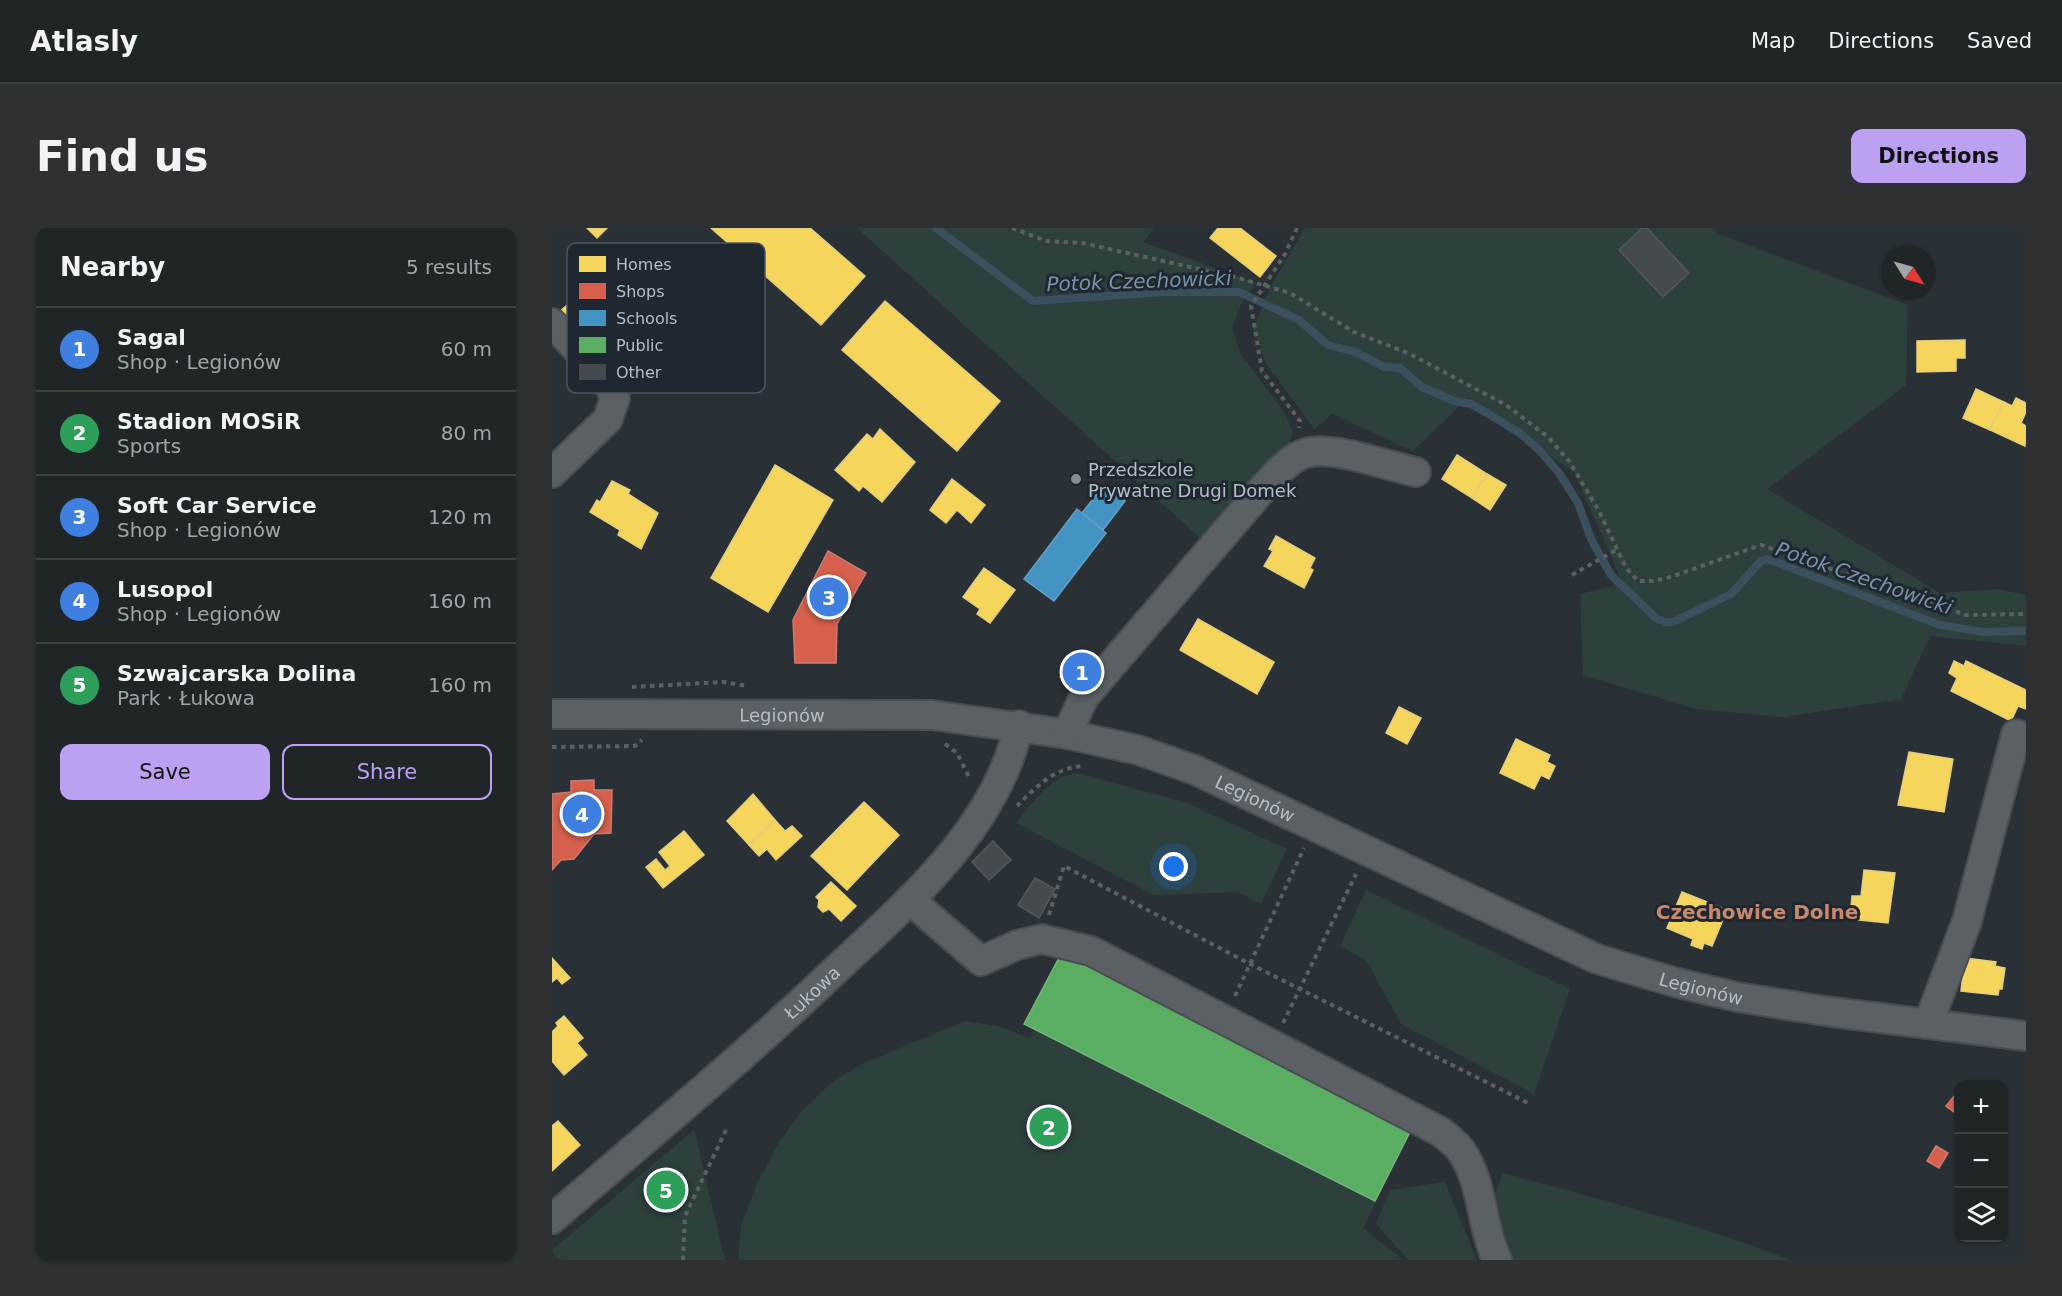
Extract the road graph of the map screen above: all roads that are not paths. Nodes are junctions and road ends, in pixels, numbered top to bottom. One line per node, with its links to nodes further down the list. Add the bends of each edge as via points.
1 (552, 323): 2 (street)
2 (567, 339)
3 (613, 393): 5 (street, via 615,398 608,419)
4 (1416, 472): 8 (street, via 1327,451 1304,453 1295,459 1266,485 1083,697)
5 (552, 473)
6 (552, 714): 7 (street, Legionów, via 881,713)
7 (1019, 725): 8 (street, Legionów); 10 (street, Łukowa, via 1012,758 992,797 969,833)
8 (1067, 734): 11 (street, Legionów, via 1138,750 1195,770 1597,959 1737,997)
9 (2016, 734): 11 (street, via 1967,921)
10 (910, 900): 13 (street, Łukowa, via 768,1034); 14 (street, via 981,961 1042,939 1092,951 1441,1132 1461,1150 1472,1174 1488,1240)
11 (1928, 1024): 12 (street, Legionów)
12 (2026, 1036)
13 (552, 1219)
14 (1497, 1260)

